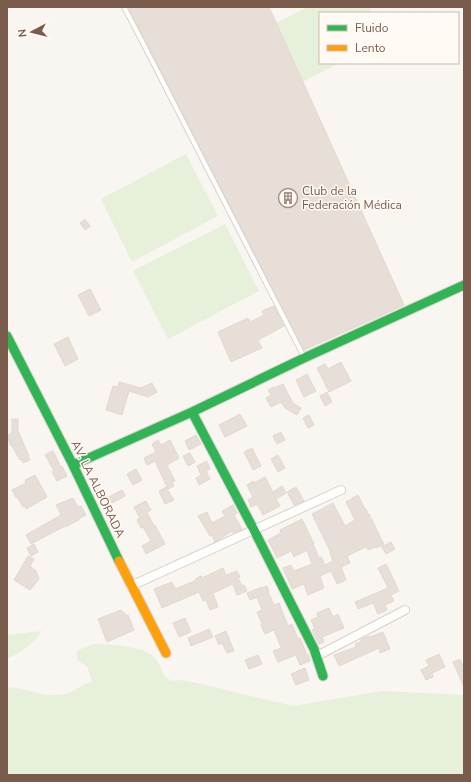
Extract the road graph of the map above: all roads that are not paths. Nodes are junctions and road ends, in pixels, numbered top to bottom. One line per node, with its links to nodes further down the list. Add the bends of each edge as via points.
1 (124, 7): 4 (lane)
2 (464, 285): 4 (street)
3 (7, 336): 6 (street, AV. LA ALBORADA)
4 (304, 358): 5 (street)
5 (192, 412): 6 (street); 8 (street)
6 (72, 465): 9 (street, AV. LA ALBORADA)
7 (341, 490): 8 (street)
8 (254, 530): 9 (street); 12 (street)
9 (131, 586): 11 (street, AV. LA ALBORADA)
10 (405, 610): 12 (street)
11 (166, 653)
12 (317, 656): 13 (street)
13 (324, 676)

